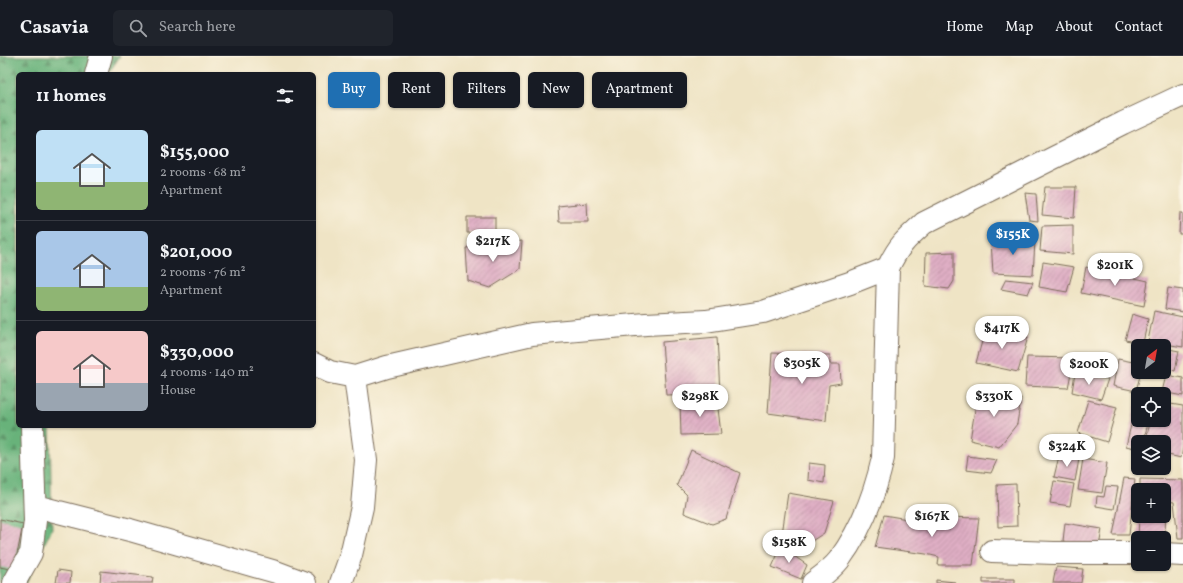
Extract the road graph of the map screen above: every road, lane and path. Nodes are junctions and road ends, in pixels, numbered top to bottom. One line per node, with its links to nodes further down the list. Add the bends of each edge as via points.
1 (101, 56): 2 (street)
2 (97, 72)
3 (1183, 96): 4 (street, via 1123,123 924,223 903,242)
4 (888, 268): 6 (street, via 763,312 706,321 532,334 387,367); 16 (street, via 883,458 878,482 854,536 838,561)
5 (316, 365): 6 (street, via 330,372)
6 (355, 377): 15 (street, via 366,460 362,507 351,555)
7 (32, 428): 8 (street)
8 (35, 506): 13 (street, via 31,553); 14 (street, via 130,530 276,572)
9 (992, 551): 10 (street)
10 (1131, 553)
11 (1171, 554): 12 (street)
12 (1183, 554)
13 (14, 583)
14 (305, 583)
15 (341, 583)
16 (814, 583)

